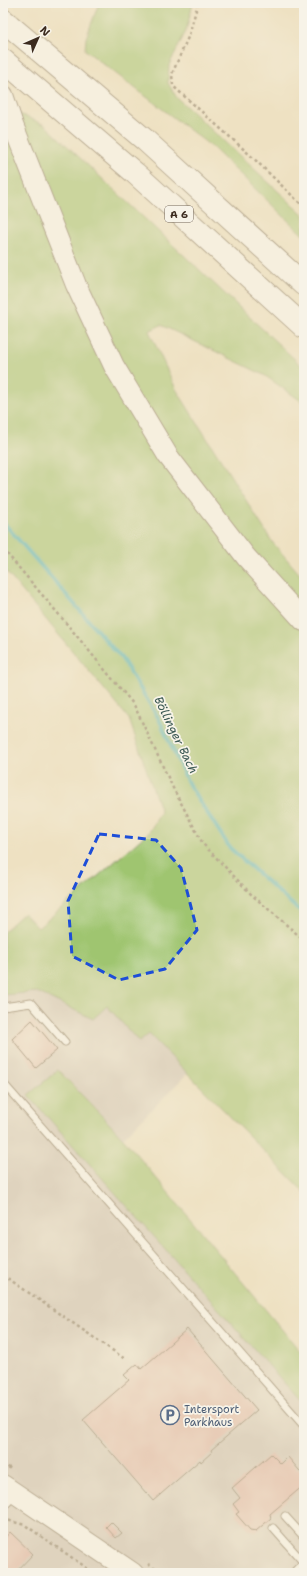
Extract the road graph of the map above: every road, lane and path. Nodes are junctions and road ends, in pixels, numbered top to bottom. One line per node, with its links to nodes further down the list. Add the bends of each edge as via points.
1 (198, 3): 5 (path, via 172,74 173,86)
2 (3, 20): 6 (highway, via 173,165)
3 (3, 60): 7 (highway, A 6, via 146,184)
4 (3, 94): 9 (street, via 76,285 114,366 168,456 246,557)
5 (304, 207)
6 (304, 285)
7 (304, 327)
8 (3, 549): 10 (path, via 134,705 203,844 252,895)
9 (304, 621)
10 (304, 940)
11 (3, 1007): 12 (lane, via 31,1002)
12 (65, 1042)
13 (3, 1083): 16 (lane)
14 (3, 1276): 15 (path)
15 (125, 1359)
16 (304, 1426)
17 (6, 1493): 25 (street)
18 (285, 1516): 21 (lane)
19 (3, 1518): 24 (path, via 25,1525)
20 (273, 1528): 22 (lane)
21 (304, 1537)
22 (304, 1563)
23 (304, 1568): 26 (street)
24 (94, 1573)
25 (133, 1573)
26 (298, 1573)

